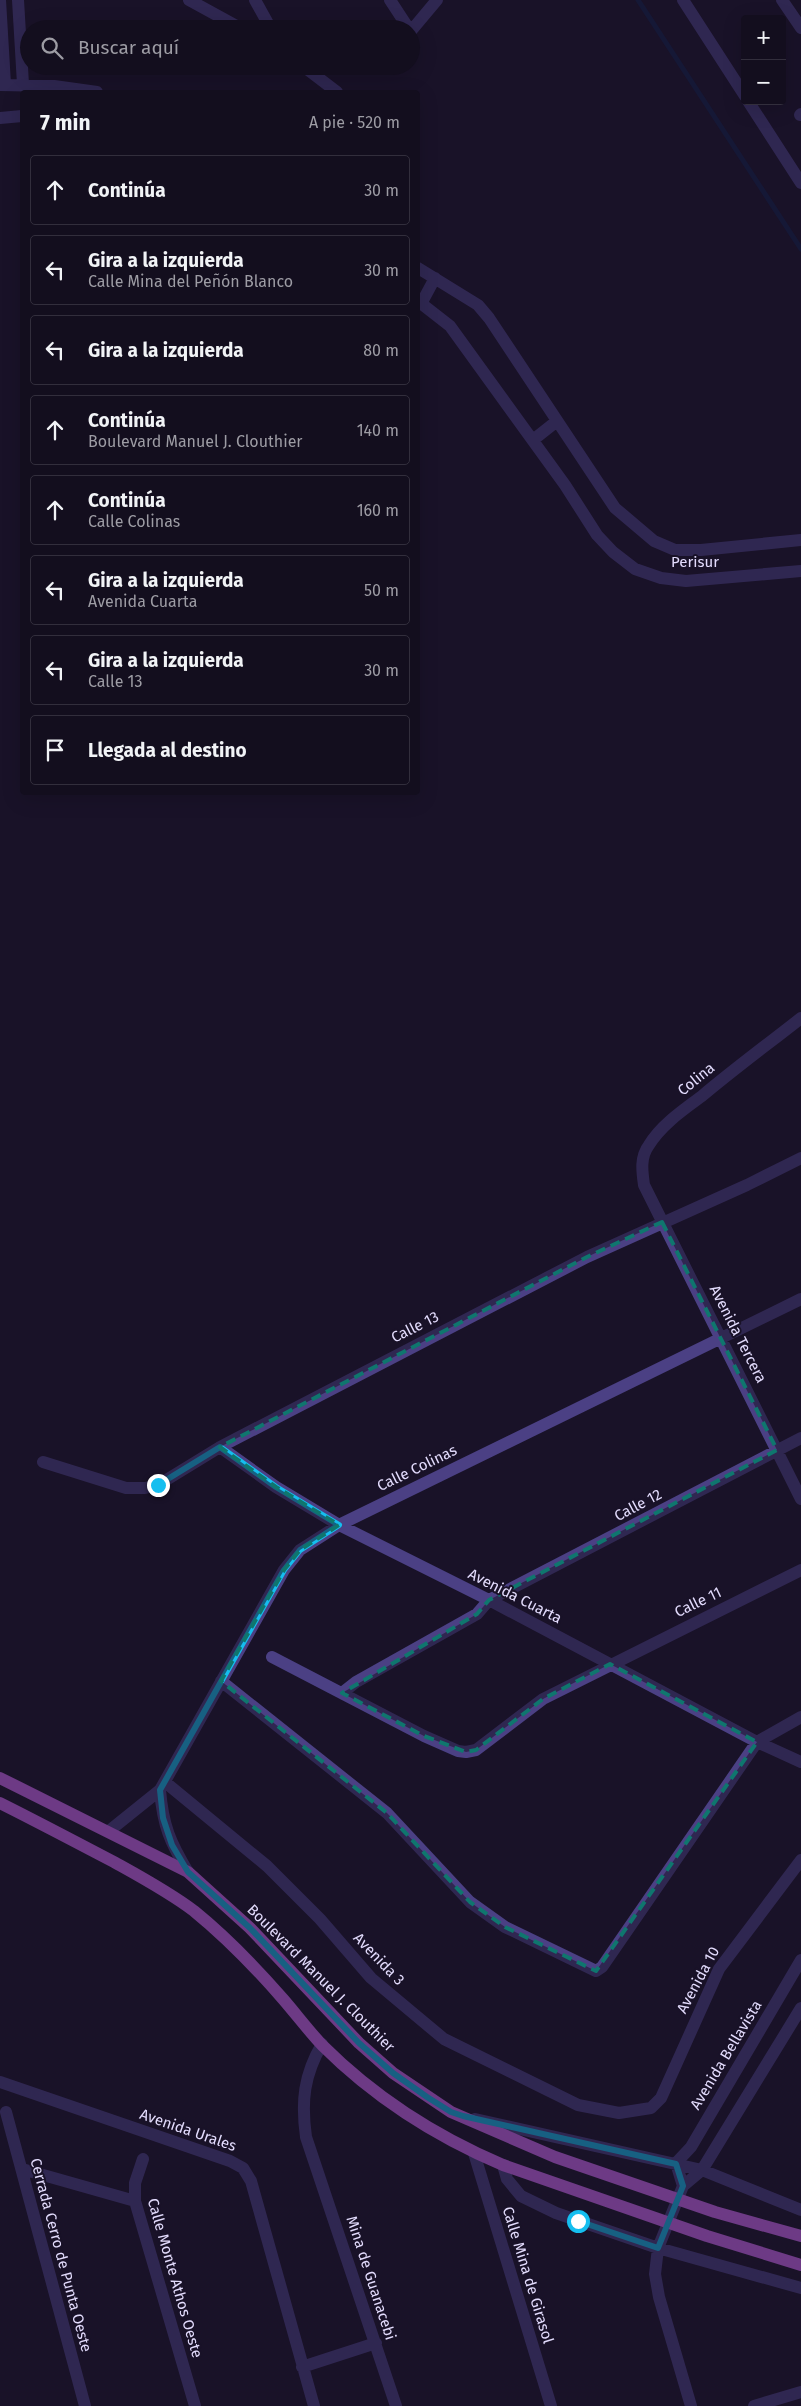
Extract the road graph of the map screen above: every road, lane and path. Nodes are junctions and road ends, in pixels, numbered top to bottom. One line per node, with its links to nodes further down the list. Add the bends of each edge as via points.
1 (0, 0): 17 (street)
2 (18, 0): 14 (street)
3 (189, 0): 9 (street)
4 (255, 0): 10 (street)
5 (390, 0): 11 (street)
6 (436, 0): 12 (street)
7 (683, 0): 21 (street)
8 (782, 0): 13 (street)
9 (226, 20)
10 (266, 20)
11 (403, 20)
12 (419, 20)
13 (801, 28)
14 (20, 34)
15 (22, 75): 18 (street)
16 (315, 75): 20 (street)
17 (2, 84): 18 (street)
18 (23, 84): 19 (street)
19 (88, 90)
20 (334, 90)
21 (741, 90)
22 (751, 105): 25 (street)
23 (20, 116): 24 (street)
24 (0, 118)
25 (801, 183)
26 (420, 269): 27 (street, Perisur)
27 (435, 278): 28 (street, Perisur); 30 (street, Perisur, via 478,305)
28 (420, 301)
29 (420, 304): 31 (street, Perisur, via 450,326)
30 (557, 421): 31 (street); 32 (street, Perisur, via 615,508 654,541 675,550 701,550)
31 (533, 440): 33 (street, Perisur, via 597,535 635,569 661,578 686,581)
32 (801, 540)
33 (801, 571)
34 (801, 1018): 36 (street, Colina, via 655,1136 644,1154)
35 (801, 1158): 37 (street, Calle 13)
36 (644, 1185): 37 (street, Avenida Tercera)
37 (662, 1222): 39 (street, Avenida Tercera); 41 (street, Calle 13, via 586,1257)
38 (801, 1299): 39 (street, Calle Colinas)
39 (721, 1336): 42 (street, Avenida Tercera); 45 (street, Calle Colinas)
40 (801, 1438): 42 (street, Calle 12)
41 (220, 1447): 43 (street, Calle 13, via 158,1485 145,1488 126,1488); 45 (street, Avenida Cuarta, via 276,1487)
42 (777, 1450): 44 (street, Avenida Tercera); 47 (street, Calle 12)
43 (43, 1462)
44 (801, 1498)
45 (339, 1525): 47 (street, Avenida Cuarta); 50 (street, Calle Colinas, via 300,1550 284,1570)
46 (801, 1570): 49 (street, Calle 11)
47 (489, 1600): 49 (street, Avenida Cuarta); 51 (street, Calle 12, via 477,1614)
48 (272, 1657): 51 (street, Calle 11)
49 (610, 1664): 51 (street, Calle 11, via 543,1698 476,1750 466,1752 424,1736); 53 (street, Avenida Cuarta)
50 (221, 1681): 53 (street, via 387,1813 470,1902 505,1927 596,1971 602,1967); 56 (street, Calle Colinas)
51 (342, 1693)
52 (801, 1717): 53 (street)
53 (757, 1742): 54 (street, Avenida Cuarta)
54 (801, 1762)
55 (0, 1778): 58 (main road, Boulevard Manuel J. Clouthier)
56 (163, 1786): 58 (street, Calle Colinas); 60 (street, via 163,1818 172,1845); 66 (street, Avenida 3, via 267,1866 372,1978 444,2039 578,2105 619,2113)
57 (0, 1803): 63 (main road, via 150,1882 194,1911 281,1997)
58 (109, 1831): 60 (main road, Boulevard Manuel J. Clouthier)
59 (801, 1860): 66 (street, Avenida 10, via 719,1969 660,2098 651,2108)
60 (188, 1872): 67 (main road, Boulevard Manuel J. Clouthier, via 244,1922 323,2008 373,2055 427,2097)
61 (801, 1960): 70 (street, Avenida Bellavista, via 691,2147)
62 (801, 2008): 73 (street)
63 (322, 2044): 68 (main road, via 381,2096); 81 (street, Mina de Guanacebi, via 310,2065 303,2108 306,2137)
64 (0, 2082): 82 (street, Avenida Urales, via 243,2168 252,2181)
65 (6, 2112): 72 (street, Cerrada Cerro de Punta Oeste)
66 (632, 2112)
67 (463, 2116): 70 (street); 77 (main road, Boulevard Manuel J. Clouthier, via 555,2157 715,2212)
68 (474, 2153): 71 (main road); 88 (street, Calle Mina de Girasol)
69 (143, 2159): 75 (street, Calle Monte Athos Oeste, via 135,2183)
70 (676, 2164): 73 (street); 74 (street)
71 (504, 2165): 78 (street, via 507,2180 528,2200); 79 (main road, via 707,2236)
72 (22, 2169): 75 (street); 84 (street, Cerrada Cerro de Punta Oeste)
73 (702, 2170): 74 (street); 76 (street)
74 (683, 2186): 78 (street)
75 (135, 2201): 85 (street, Calle Monte Athos Oeste)
76 (801, 2210)
77 (801, 2236)
78 (658, 2248): 80 (street); 89 (street, via 655,2283)
79 (801, 2265)
80 (801, 2288)
81 (376, 2343): 82 (street); 87 (street, Mina de Guanacebi)
82 (302, 2367): 86 (street, Avenida Urales)
83 (801, 2392): 90 (street)
84 (85, 2406)
85 (195, 2406)
86 (314, 2406)
87 (396, 2406)
88 (551, 2406)
89 (691, 2406)
90 (754, 2406)

